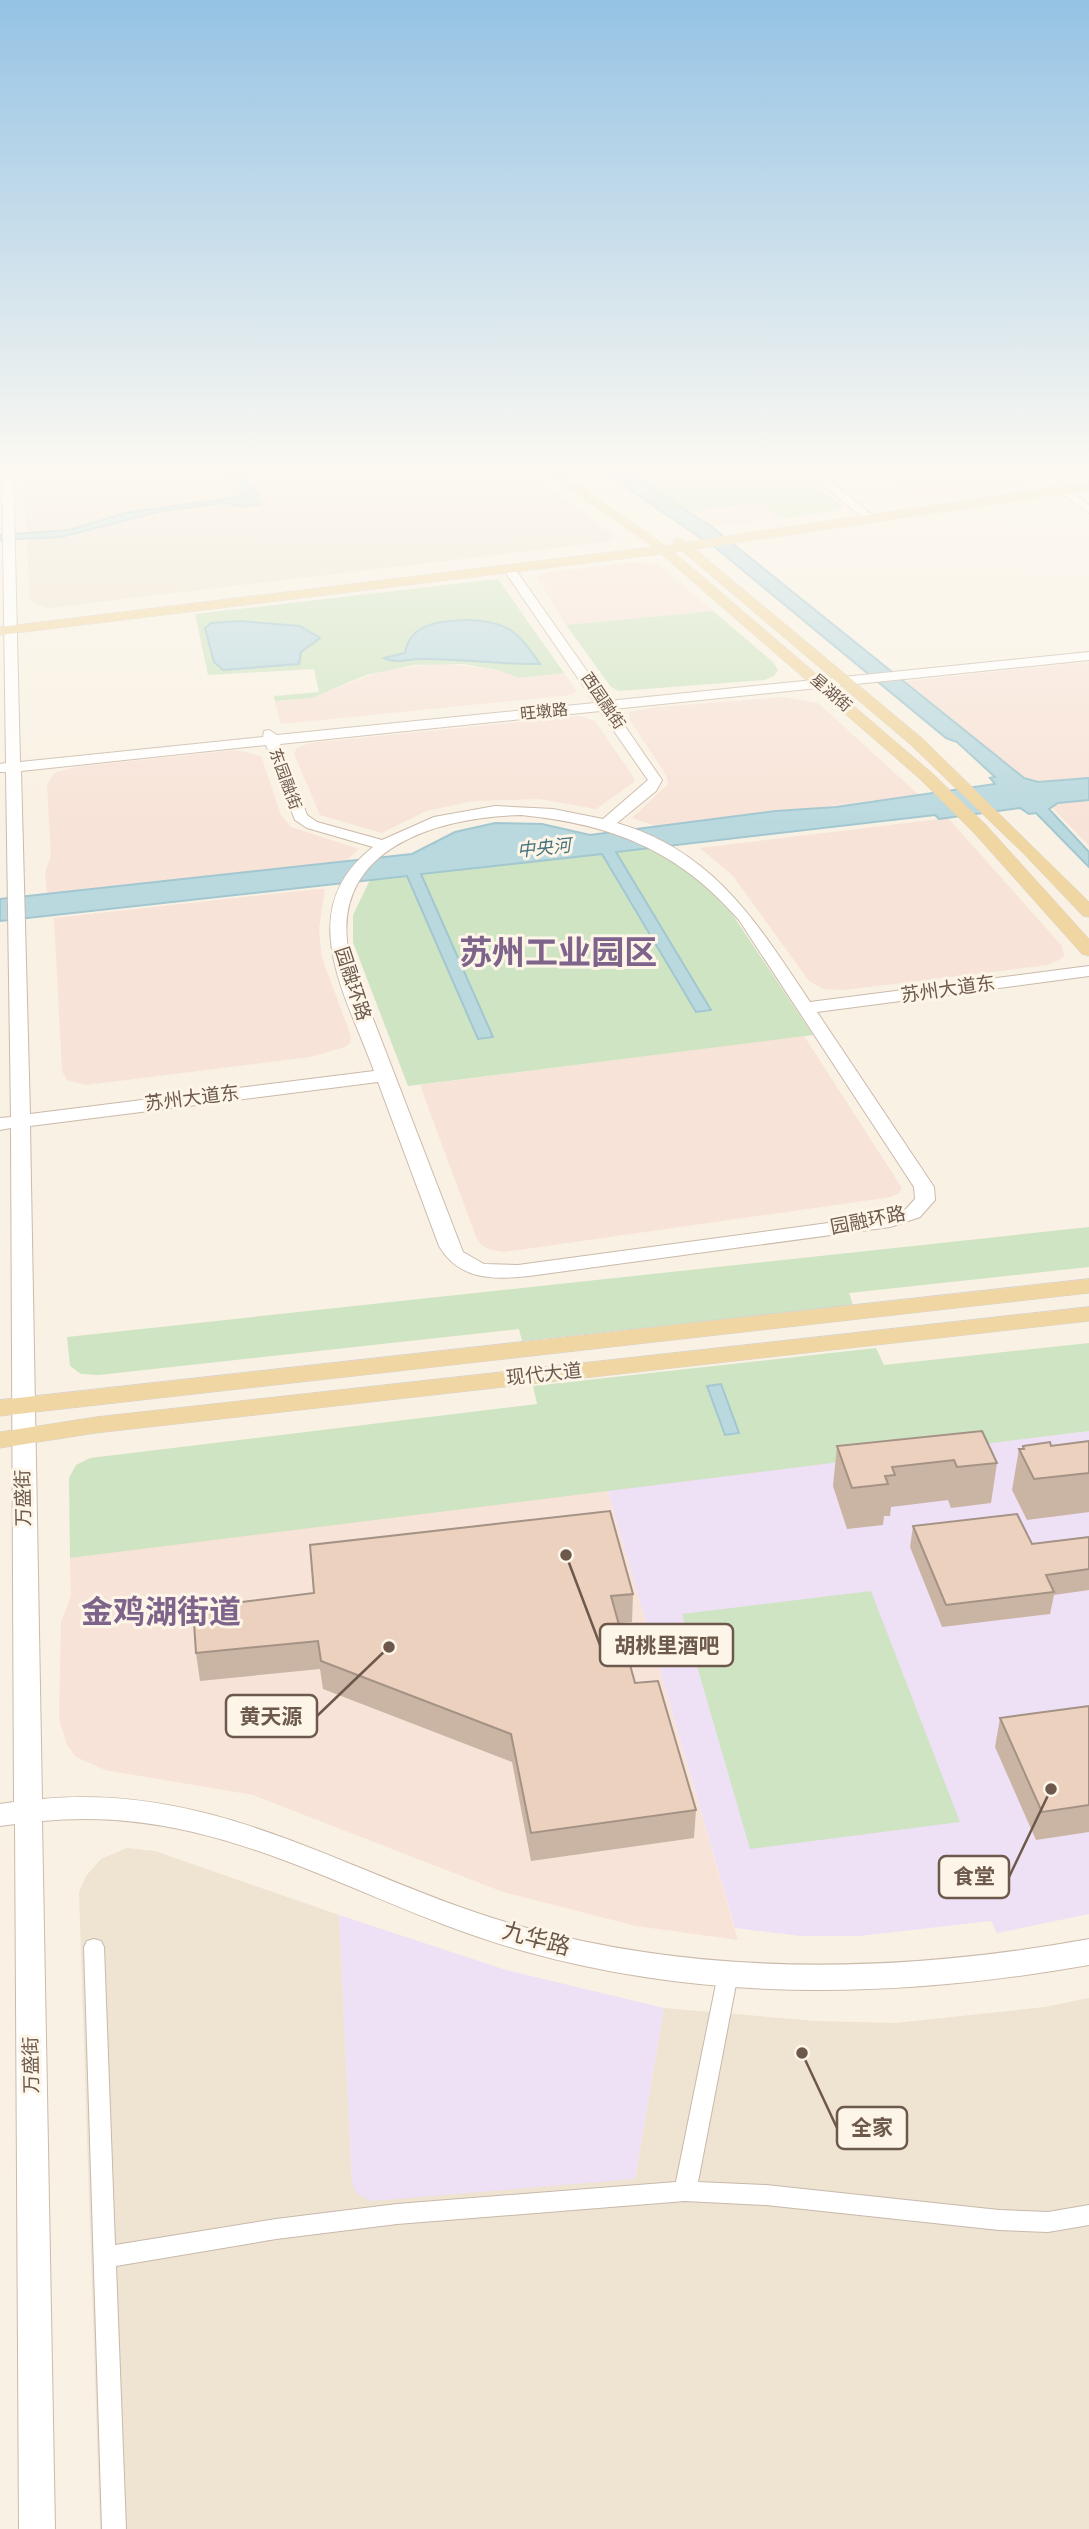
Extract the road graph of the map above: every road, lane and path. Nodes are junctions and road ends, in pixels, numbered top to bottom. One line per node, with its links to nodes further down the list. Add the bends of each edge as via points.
1 (9, 586): 7 (main road, 万盛街)
2 (345, 586): 7 (main road)
3 (364, 586): 7 (main road)
4 (521, 586): 13 (main road, 西园融街)
5 (706, 586): 12 (main road, 星湖街)
6 (740, 586): 11 (main road, 星湖街)
7 (6, 628): 15 (main road, 万盛街)
8 (1089, 650): 10 (main road, 旺墩路)
9 (1089, 656): 10 (main road, 旺墩路)
10 (902, 672): 11 (main road, 旺墩路)
11 (843, 678): 12 (main road, 旺墩路); 19 (main road, 星湖街, via 959,783)
12 (817, 680): 13 (main road, 旺墩路); 16 (main road, 星湖街)
13 (604, 702): 14 (main road, 旺墩路); 17 (main road, 西园融街, via 655,780)
14 (270, 737): 15 (main road, 旺墩路); 18 (main road, 东园融街, via 300,817)
15 (7, 764): 25 (main road, 万盛街, via 16,897)
16 (971, 819): 20 (main road, 星湖街)
17 (613, 827): 18 (main road, 园融环路, via 554,813 494,810 434,822); 23 (main road, 园融环路, via 670,849 710,878 736,905)
18 (383, 848): 24 (main road, 园融环路, via 347,887 338,908 337,942)
19 (1089, 912)
20 (1089, 950)
21 (1089, 971): 23 (main road, 苏州大道东)
22 (1089, 984): 23 (main road, 苏州大道东)
23 (812, 1014): 24 (main road, 园融环路, via 924,1187 925,1200 910,1215 529,1270 480,1270 457,1260 450,1251)
24 (382, 1069): 25 (main road, 苏州大道东)
25 (10, 1117): 28 (main road, 万盛街)
26 (1089, 1286): 28 (main road, 现代大道)
27 (1089, 1314): 29 (main road, 现代大道)
28 (12, 1406): 29 (main road, 万盛街)
29 (12, 1438): 30 (main road, 万盛街)
30 (14, 1813): 33 (main road, 九华路, via 110,1808 184,1817 276,1843 452,1915 527,1940); 37 (main road, 万盛街)
31 (94, 1947): 36 (street)
32 (1089, 1951): 33 (main road, 九华路, via 1017,1966 934,1975 824,1979)
33 (728, 1974): 34 (street)
34 (685, 2191): 35 (street, via 999,2220 1048,2222); 36 (street, via 397,2214)
35 (1089, 2215)
36 (103, 2258): 38 (street)
37 (37, 2529)
38 (114, 2529)

